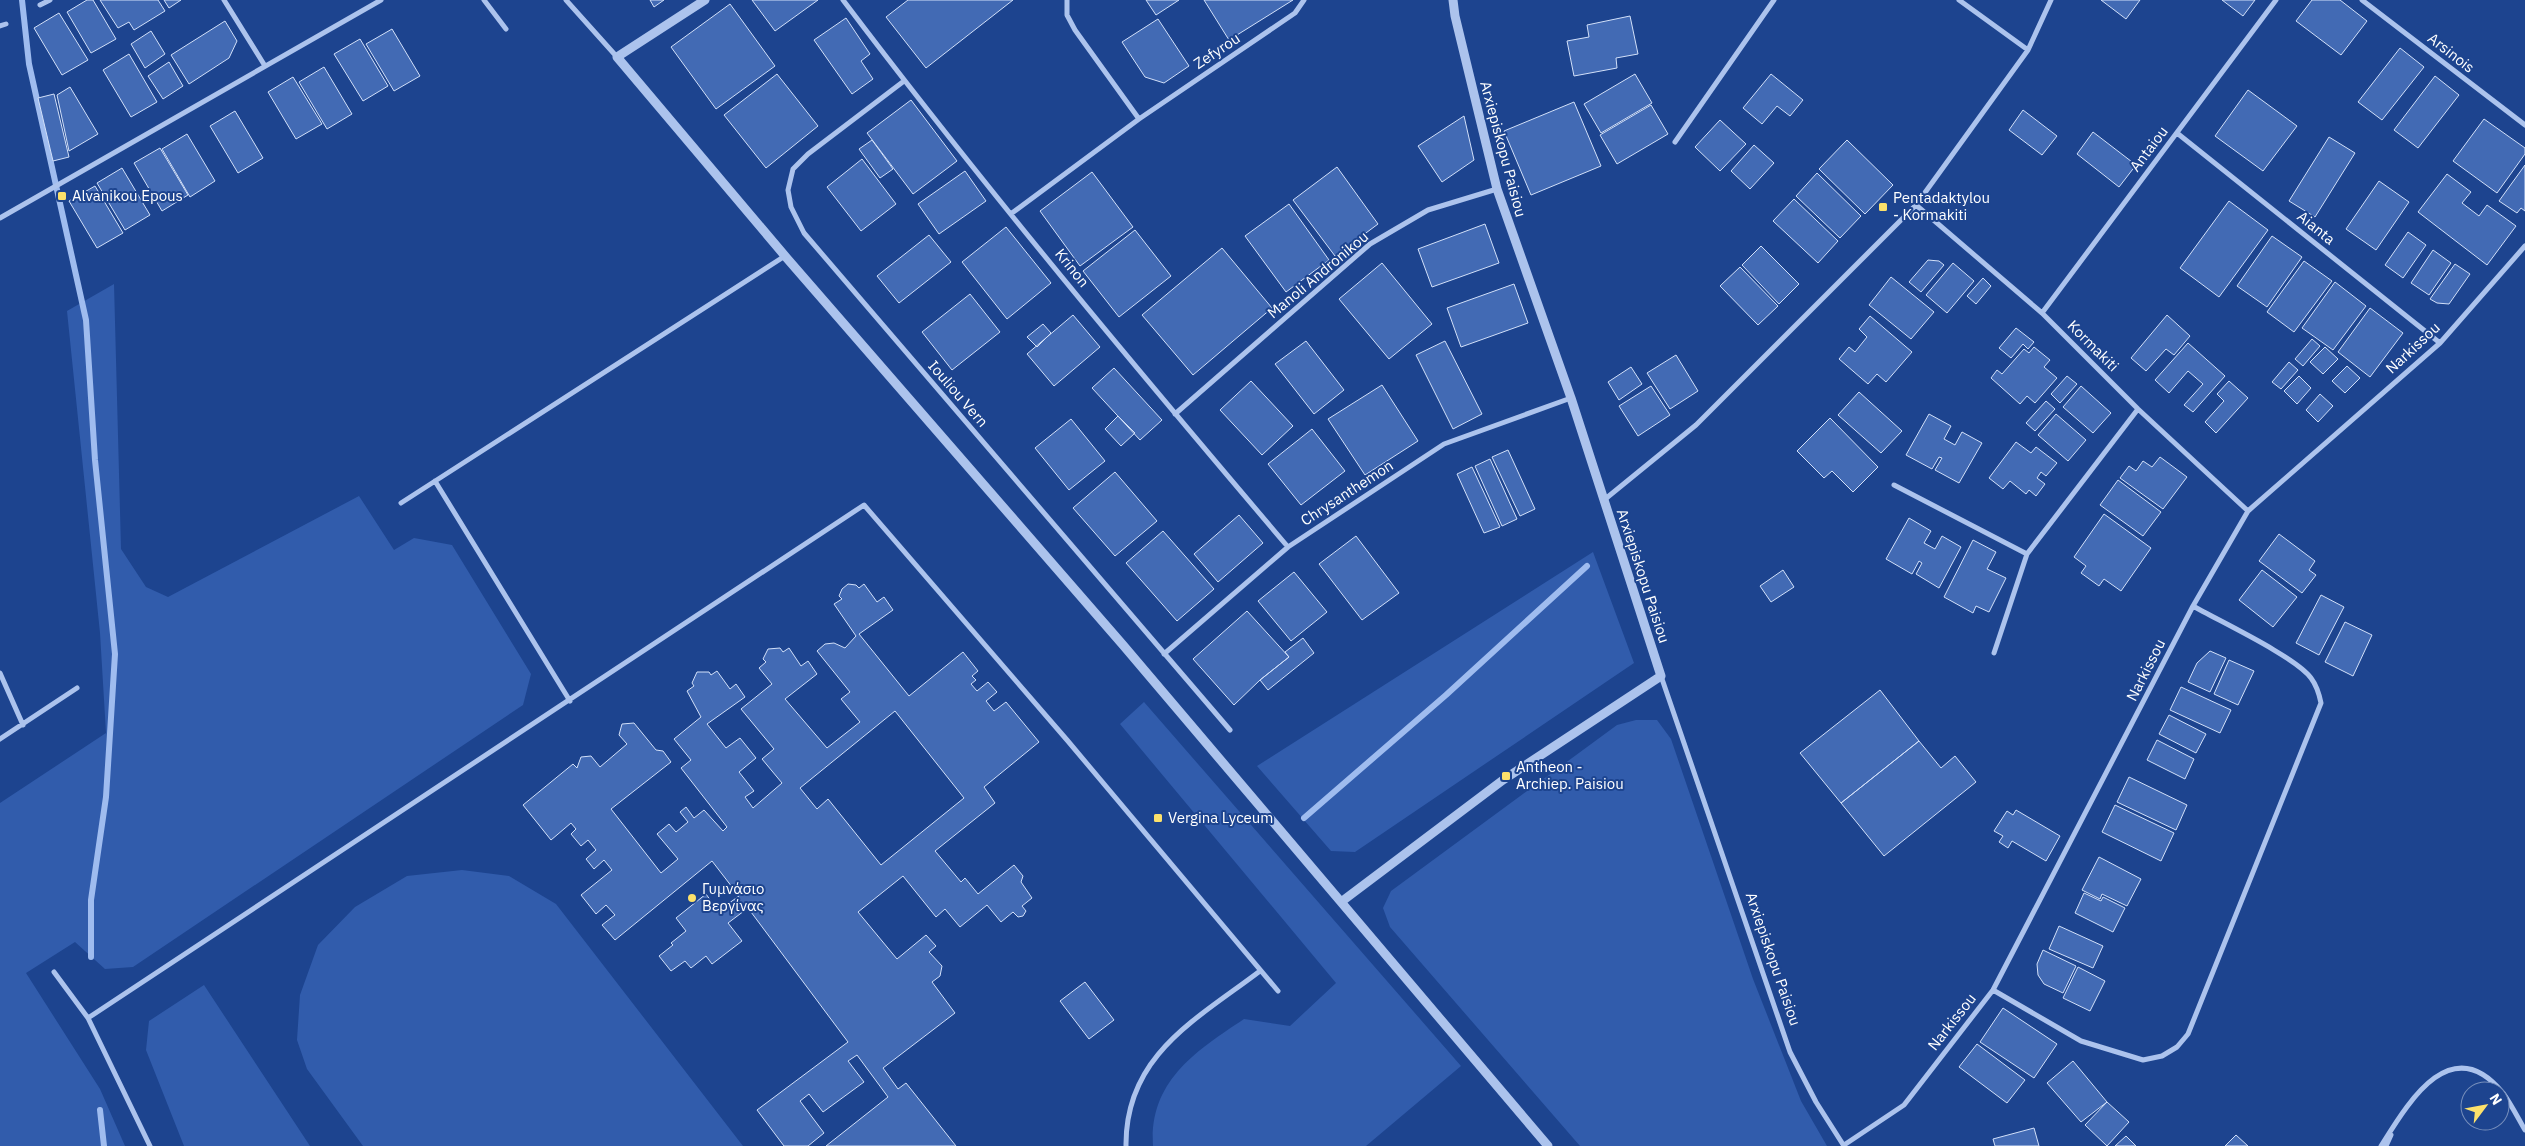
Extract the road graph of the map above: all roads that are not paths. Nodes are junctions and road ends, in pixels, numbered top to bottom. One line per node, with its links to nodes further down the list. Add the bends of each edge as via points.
1 (50, 0): 16 (street)
2 (224, 0): 22 (street)
3 (381, 0): 22 (street)
4 (484, 0): 19 (street)
5 (566, 0): 21 (street)
6 (705, 0): 21 (street)
7 (843, 0): 23 (street, Krinon)
8 (1068, 0): 24 (street, via 1067,15 1075,30)
9 (1304, 0): 24 (street, Zefyrou, via 1295,13)
10 (1453, 0): 28 (street, Arxiepiskopu Paisiou)
11 (1774, 0): 27 (street)
12 (1959, 0): 20 (street)
13 (2051, 0): 20 (street)
14 (2276, 0): 26 (street, Antaiou)
15 (2362, 0): 25 (street, Arsinois)
16 (40, 6)
17 (6, 24): 18 (street)
18 (0, 26)
19 (506, 29)
20 (2028, 50): 29 (street)
21 (617, 57): 33 (street)
22 (265, 66): 31 (street)
23 (904, 81): 30 (street, Krinon); 47 (street, Iouliou Vern, via 793,169 788,190 790,207 804,233)
24 (1139, 119): 30 (street, Zefyrou)
25 (2525, 125)
26 (2177, 133): 34 (street, Antaiou); 35 (street, Aianta)
27 (1675, 142)
28 (1496, 189): 36 (street, Arxiepiskopu Paisiou); 38 (street, Manoli Andronikou, via 1428,210 1370,244)
29 (1916, 205): 34 (street, Kormakiti); 41 (street, via 1696,425)
30 (1012, 213): 38 (street, Krinon)
31 (0, 218)
32 (2525, 246): 35 (street, Narkissou)
33 (785, 256): 39 (street); 56 (street)
34 (2042, 313): 37 (street, Kormakiti)
35 (2440, 343): 43 (street, Narkissou)
36 (1571, 398): 41 (street, Arxiepiskopu Paisiou); 44 (street, Chrysanthemon, via 1444,444)
37 (2138, 409): 43 (street, Kormakiti); 45 (street)
38 (1176, 414): 44 (street, Krinon)
39 (435, 482): 42 (street); 52 (street)
40 (1894, 485): 45 (street)
41 (1604, 500): 50 (street, Arxiepiskopu Paisiou)
42 (401, 502)
43 (2248, 511): 46 (street, Narkissou)
44 (1288, 547): 47 (street, Chrysanthemon)
45 (2026, 554): 48 (street)
46 (2193, 606): 59 (street, Narkissou); 59 (street, via 2295,663 2310,677 2321,702 2188,1034 2177,1047 2162,1056 2143,1060 2081,1041)
47 (1164, 654): 54 (street, Iouliou Vern)
48 (1994, 654)
49 (0, 673): 53 (street)
50 (1661, 676): 56 (street, via 1503,780); 64 (street, Arxiepiskopu Paisiou, via 1790,1052 1816,1102)
51 (77, 688): 53 (street)
52 (570, 701): 57 (street, via 864,505 1067,740); 61 (street)
53 (23, 726): 55 (street)
54 (1230, 730)
55 (0, 739)
56 (1341, 902): 67 (street)
57 (1260, 971): 60 (street); 66 (street, via 1174,1037 1154,1058 1133,1099)
58 (54, 972): 61 (street)
59 (1993, 990): 64 (street, Narkissou, via 1904,1104)
60 (1278, 991)
61 (88, 1018): 65 (street)
62 (2398, 1118): 63 (street, via 2434,1076 2464,1068 2474,1069 2502,1093); 68 (street); 69 (street)
63 (2525, 1130)
64 (1844, 1145)
65 (150, 1146)
66 (1126, 1146)
67 (1548, 1146)
68 (2381, 1146)
69 (2386, 1146)

